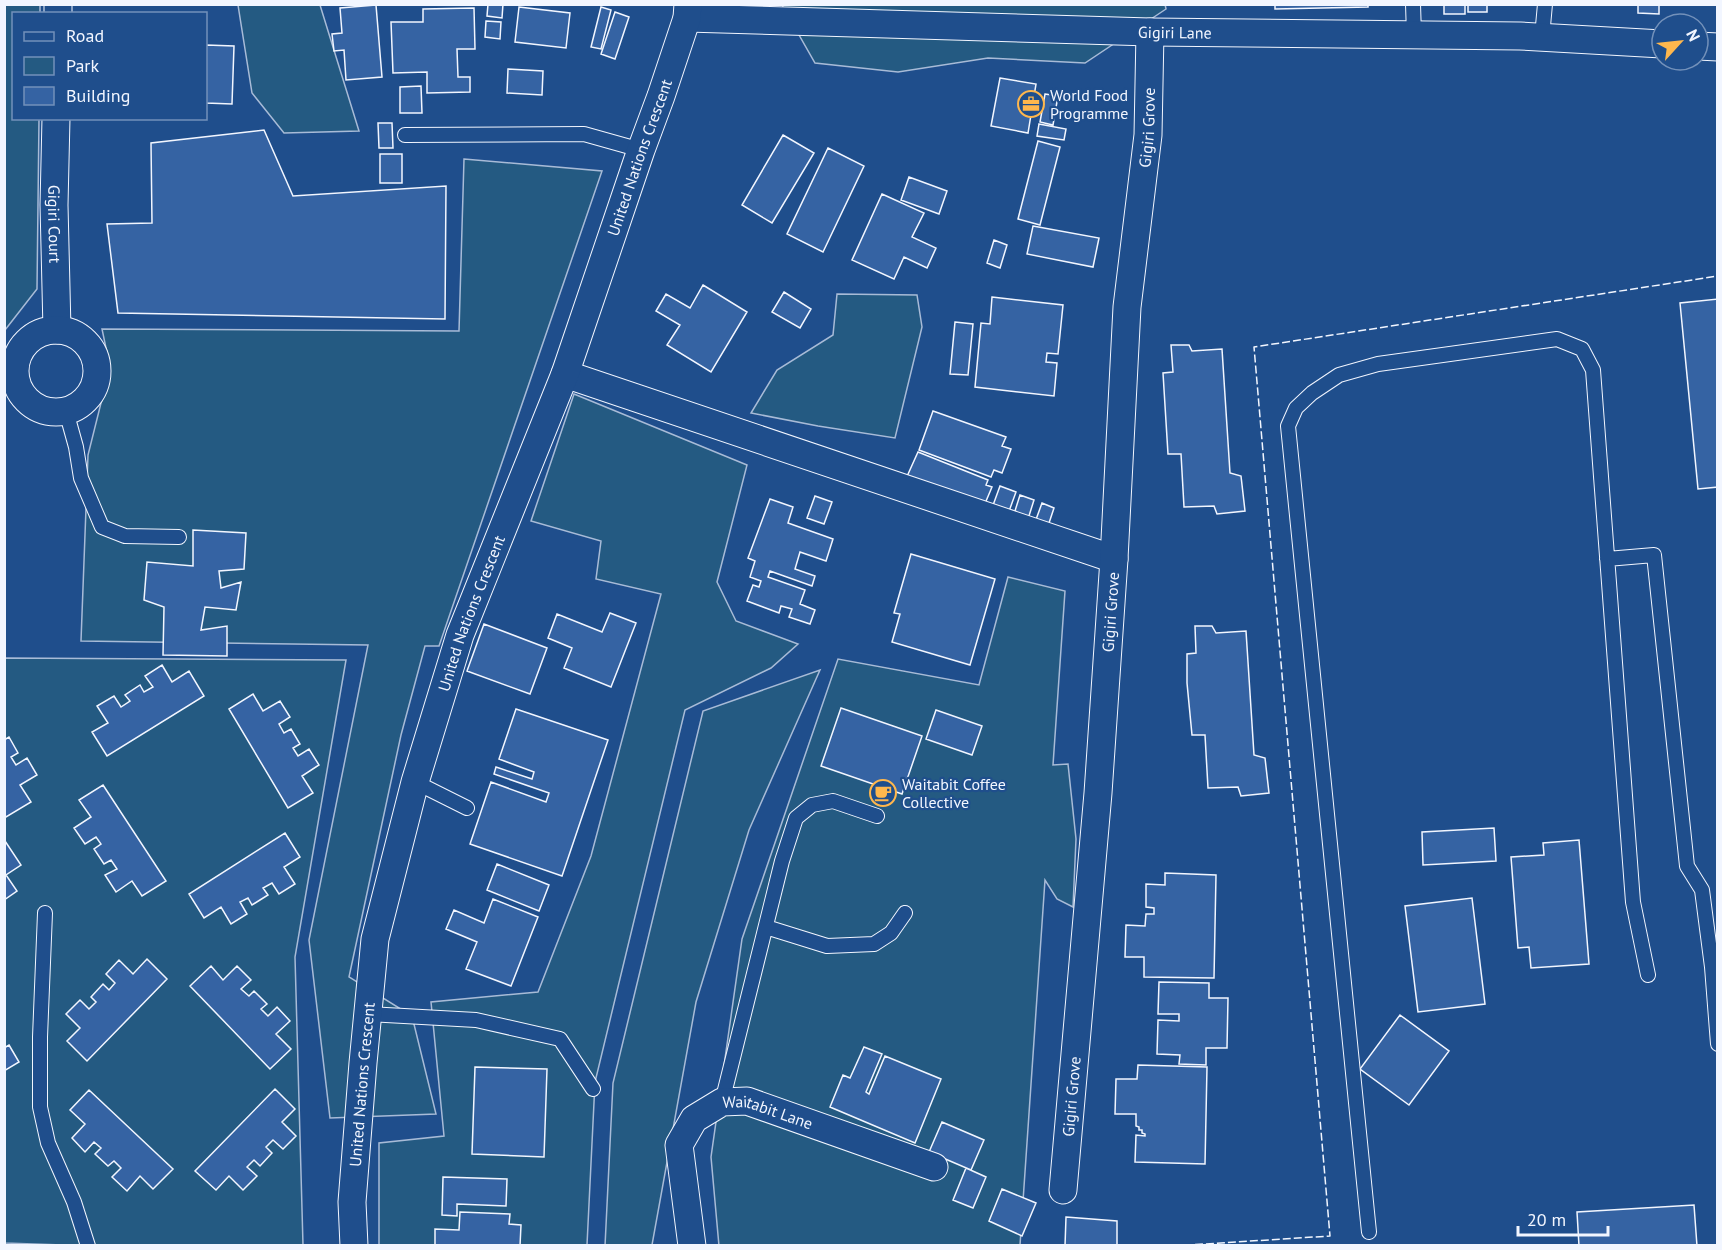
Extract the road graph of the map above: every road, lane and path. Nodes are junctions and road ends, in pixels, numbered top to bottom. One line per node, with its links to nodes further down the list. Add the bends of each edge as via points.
1 (1413, 4): 5 (lane)
2 (1545, 4): 6 (lane)
3 (687, 11): 4 (street, Gigiri Lane); 10 (street, United Nations Crescent)
4 (1150, 32): 5 (street, Gigiri Lane); 15 (street, Gigiri Grove, via 1148,135 1127,307)
5 (1414, 35): 6 (street, Gigiri Lane)
6 (1542, 37): 7 (street, Gigiri Lane)
7 (1650, 43)
8 (56, 120): 11 (street, Gigiri Court)
9 (405, 135): 10 (lane, via 584,134)
10 (641, 150): 12 (street, United Nations Crescent)
11 (57, 330): 13 (street, via 74,334 88,345 96,360 97,377 91,393 79,406); 13 (street, via 40,332 26,342 17,357 14,374 19,390 30,404 46,411)
12 (565, 374): 15 (street); 17 (street, United Nations Crescent, via 460,635)
13 (66, 411): 14 (lane, via 81,478 102,527 125,536)
14 (179, 537)
15 (1114, 559): 31 (street, Gigiri Grove)
16 (1607, 559): 21 (lane, via 1654,555 1687,866); 25 (lane, via 1633,902); 32 (lane, via 1593,370 1582,349 1557,339 1378,364 1339,375 1296,408 1288,426)
17 (415, 782): 18 (lane); 26 (street, United Nations Crescent, via 375,939)
18 (467, 808)
19 (877, 816): 24 (lane, via 833,801 812,805 796,818)
20 (1718, 888): 21 (lane)
21 (1702, 890): 27 (lane)
22 (45, 913): 33 (lane, via 40,1107 48,1143)
23 (905, 913): 24 (lane, via 891,933 874,944 827,946)
24 (766, 927): 29 (lane)
25 (1648, 975)
26 (368, 1014): 28 (lane, via 476,1020 560,1039); 34 (street, United Nations Crescent, via 352,1202)
27 (1718, 1044)
28 (593, 1089)
29 (722, 1102): 30 (street, Waitabit Lane, via 747,1101); 35 (street, Waitabit Lane, via 694,1119 679,1145)
30 (934, 1167)
31 (1063, 1190)
32 (1369, 1233)
33 (88, 1245)
34 (354, 1245)
35 (692, 1245)

